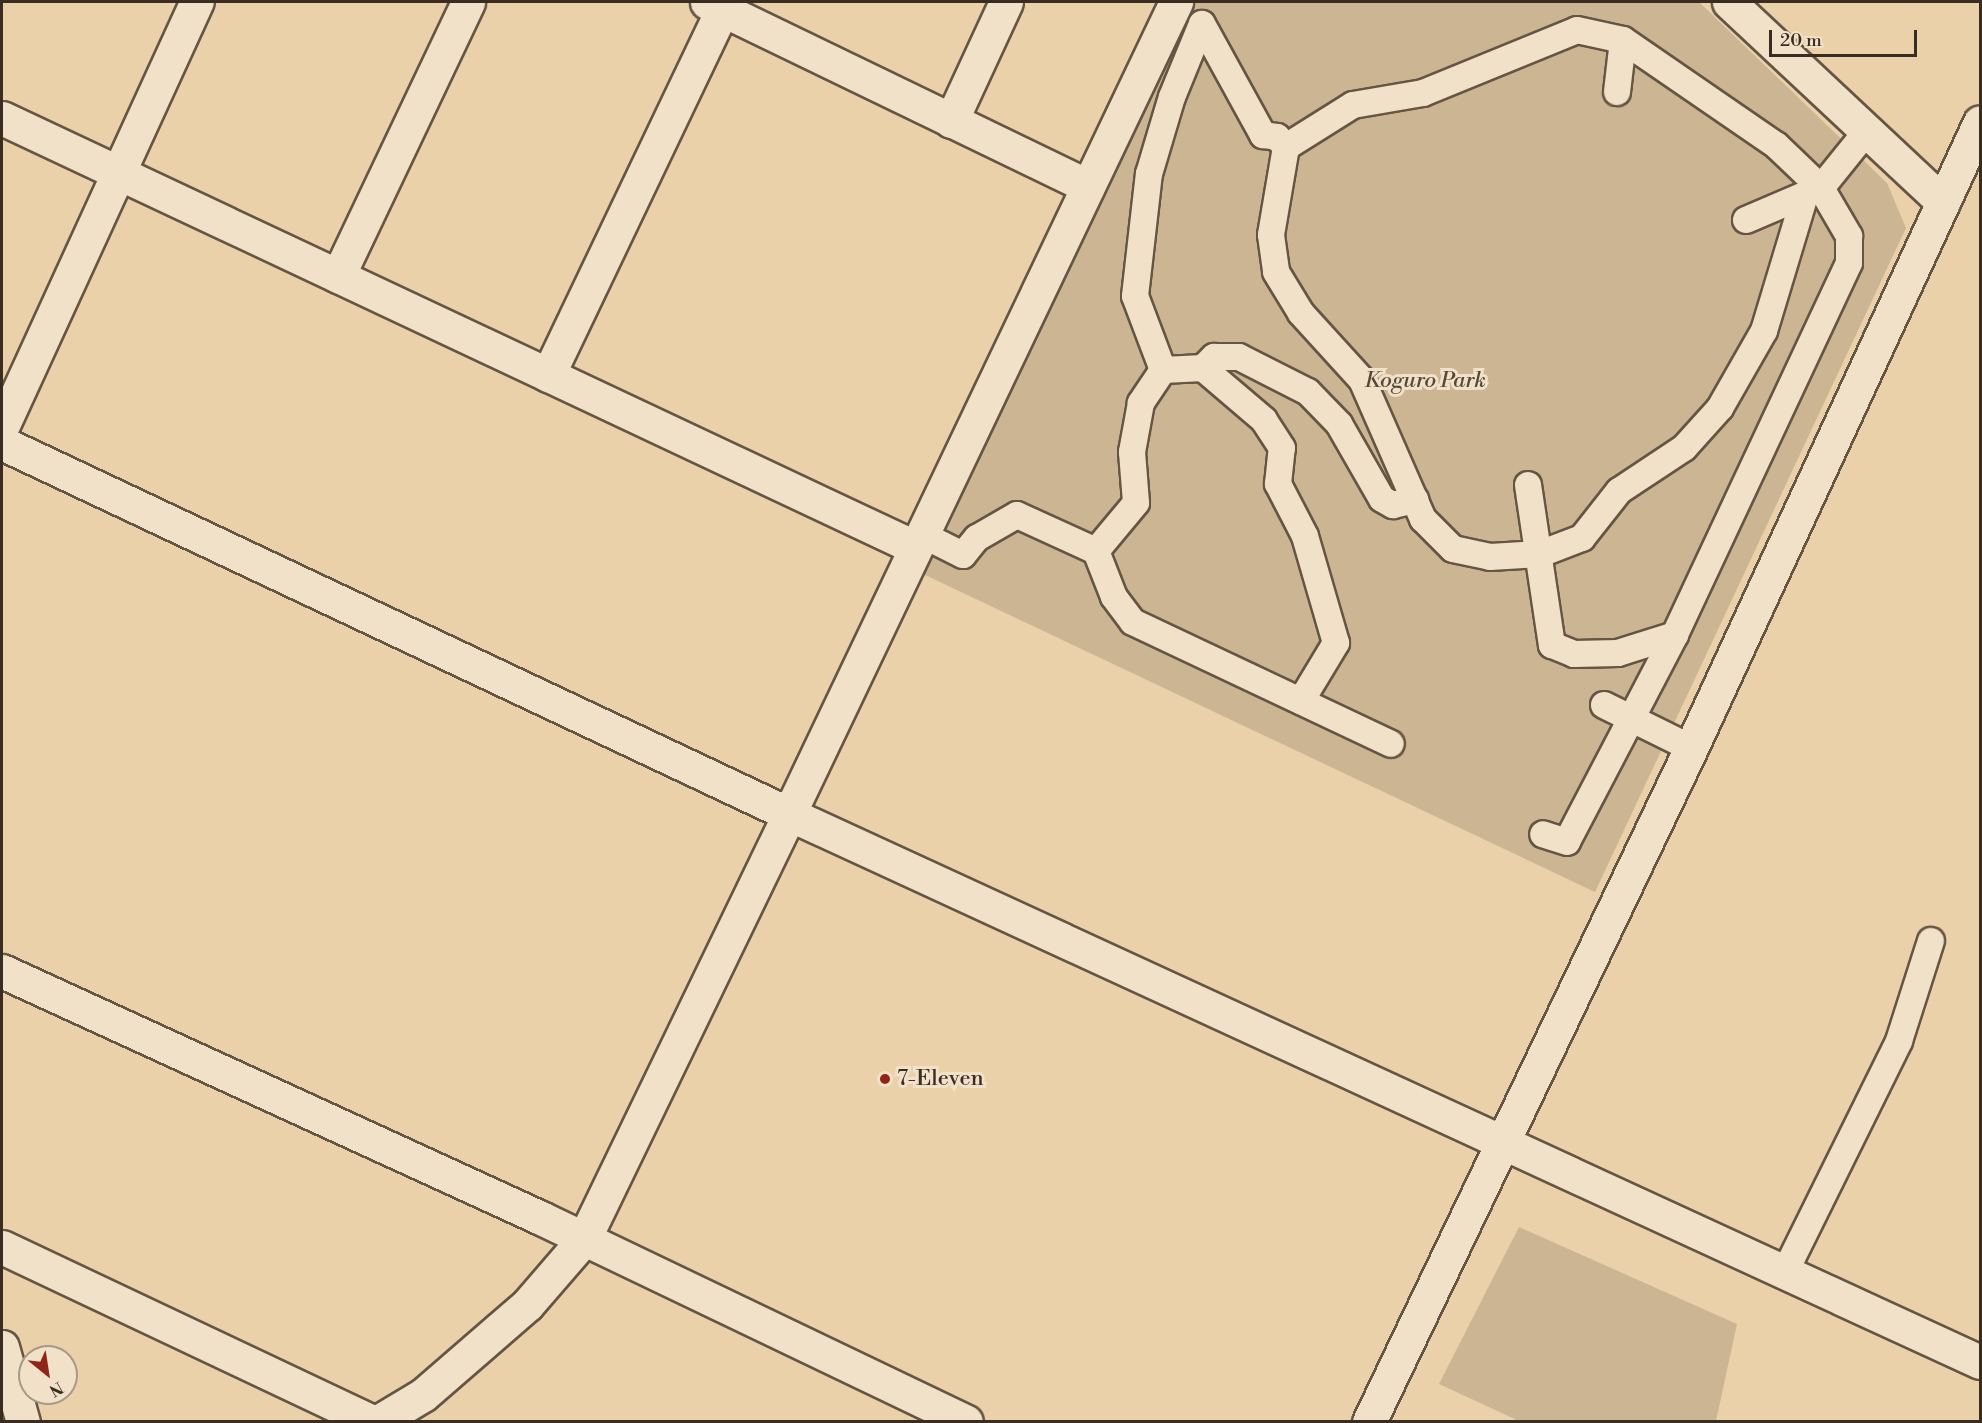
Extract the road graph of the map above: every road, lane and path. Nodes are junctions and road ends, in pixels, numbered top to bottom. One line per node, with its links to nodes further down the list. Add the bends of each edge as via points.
1 (197, 2): 14 (street)
2 (468, 2): 19 (street)
3 (1006, 2): 10 (street)
4 (1176, 2): 15 (street)
5 (1729, 2): 12 (street)
6 (719, 4): 10 (street); 22 (street)
7 (1623, 40): 8 (lane); 13 (lane, via 1577,30 1423,93 1353,105); 16 (lane, via 1776,145)
8 (1617, 92)
9 (2, 118): 14 (street)
10 (951, 121): 15 (street)
11 (1980, 122): 17 (street)
12 (1867, 131): 16 (lane); 17 (street)
13 (1286, 147): 21 (lane, via 1277,137 1263,135 1202,24 1172,97 1149,174 1135,296); 26 (lane, via 1272,234 1276,272 1301,313 1362,380)
14 (121, 174): 19 (street); 23 (street)
15 (1088, 186): 27 (street)
16 (1813, 192): 18 (lane); 29 (lane, via 1764,331 1720,408 1684,448 1619,491 1582,538); 30 (lane, via 1849,236 1849,262)
17 (1943, 202): 35 (street)
18 (1746, 220)
19 (338, 276): 22 (street)
20 (1203, 368): 21 (lane); 26 (lane, via 1214,357 1239,357 1308,392 1339,424 1382,499 1393,505); 31 (lane, via 1264,420 1282,448 1278,484 1305,536 1323,586 1336,643)
21 (1163, 370): 28 (lane, via 1142,402 1132,452 1136,502)
22 (548, 375): 27 (street)
23 (2, 427)
24 (2, 443): 36 (street)
25 (1528, 485): 29 (lane)
26 (1415, 500): 29 (lane, via 1423,519 1453,549 1490,557)
27 (917, 540): 28 (lane, via 963,555 977,538 1017,515); 36 (street)
28 (1096, 551): 31 (lane, via 1114,597 1132,622)
29 (1540, 554): 30 (lane, via 1552,645 1574,654 1618,652)
30 (1675, 635): 33 (lane)
31 (1301, 701): 34 (lane)
32 (1604, 705): 33 (lane)
33 (1631, 719): 35 (lane); 37 (lane, via 1567,842)
34 (1391, 744)
35 (1690, 748): 40 (street)
36 (789, 814): 40 (street); 41 (street)
37 (1543, 834)
38 (1931, 942): 43 (lane, via 1899,1041)
39 (2, 970): 41 (street)
40 (1503, 1144): 43 (street); 50 (street)
41 (584, 1239): 48 (street, via 527,1305 423,1395); 49 (street)
42 (2, 1247): 47 (street)
43 (1786, 1270): 45 (street)
44 (2, 1347): 46 (street)
45 (1980, 1362)
46 (23, 1422)
47 (372, 1422)
48 (378, 1422)
49 (966, 1422)
50 (1369, 1422)

